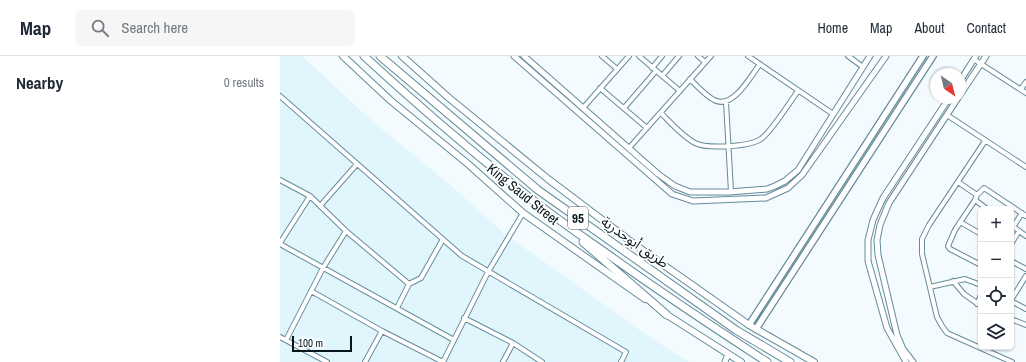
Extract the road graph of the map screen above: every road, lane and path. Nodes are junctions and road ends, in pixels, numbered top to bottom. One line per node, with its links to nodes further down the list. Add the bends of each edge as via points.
1 (343, 56): 62 (main road, King Saud Street, via 390,100)
2 (364, 56): 64 (highway, طريق أبوحدرية / 95, via 400,89)
3 (380, 56): 113 (highway, طريق أبوحدرية / 95, via 538,190 736,330)
4 (402, 56): 95 (main road, via 548,179 638,247)
5 (514, 56): 16 (street, via 672,194 693,200 766,198 788,188 802,175)
6 (602, 56): 27 (street)
7 (629, 56): 27 (street)
8 (639, 56): 26 (street)
9 (662, 56): 26 (street)
10 (679, 56): 30 (street)
11 (698, 56): 22 (street)
12 (711, 56): 22 (street)
13 (748, 56): 24 (street)
14 (848, 56): 25 (street)
15 (870, 56): 25 (street)
16 (886, 56)
17 (923, 56): 95 (main road)
18 (933, 56): 97 (main road)
19 (986, 56): 23 (street)
20 (526, 57): 43 (street)
21 (976, 58): 23 (street); 29 (street)
22 (705, 62): 31 (street)
23 (980, 63): 33 (street); 35 (street)
24 (760, 64): 37 (street); 40 (street, via 736,96)
25 (863, 67): 46 (street)
26 (652, 68): 28 (street)
27 (617, 69): 34 (street)
28 (656, 71): 30 (street); 44 (street)
29 (966, 72)
30 (662, 76): 36 (street)
31 (690, 80): 36 (street); 40 (street, via 715,100)
32 (1026, 82): 35 (street)
33 (966, 85)
34 (600, 88): 43 (street); 44 (street)
35 (1021, 90): 38 (street)
36 (680, 91): 45 (street)
37 (798, 91): 46 (street); 50 (street, via 760,139 753,143)
38 (1026, 93)
39 (280, 96): 52 (street)
40 (726, 102): 50 (street)
41 (945, 104): 115 (street, via 883,198 873,220 868,240 868,261 887,328)
42 (954, 104): 47 (street)
43 (583, 108): 51 (street)
44 (624, 108): 48 (street)
45 (661, 113): 48 (street); 50 (street, via 696,144)
46 (833, 114): 56 (street, via 798,170 785,181 766,189)
47 (947, 115): 49 (street); 116 (street, via 889,203 882,218 877,240 880,267 893,322 903,349)
48 (647, 128): 51 (street)
49 (985, 141): 53 (street); 55 (street)
50 (729, 146): 56 (street)
51 (629, 148): 56 (street, via 675,186 690,192)
52 (357, 164): 60 (street); 72 (street)
53 (1026, 167)
54 (280, 180): 58 (street)
55 (958, 182): 57 (street); 85 (street, via 922,239 922,254)
56 (731, 192)
57 (977, 195): 59 (street); 63 (street, via 984,188)
58 (310, 196): 60 (street); 74 (street)
59 (975, 200): 61 (street); 65 (street)
60 (320, 206): 68 (street)
61 (983, 206)
62 (523, 213): 79 (street); 92 (main road, King Saud Street)
63 (1024, 214): 66 (street)
64 (555, 217): 92 (highway); 112 (highway, طريق أبوحدرية / 95, via 666,296)
65 (960, 222): 70 (street); 75 (street, via 948,246)
66 (1014, 224)
67 (1014, 227): 69 (street)
68 (346, 231): 77 (street); 83 (street)
69 (1019, 231): 71 (street); 73 (street)
70 (978, 232)
71 (1026, 236)
72 (443, 239): 79 (street, via 462,256); 83 (street, via 421,278)
73 (1012, 242)
74 (280, 243): 77 (street)
75 (978, 263)
76 (1014, 263): 78 (street)
77 (323, 268): 86 (street); 90 (street)
78 (1026, 270)
79 (488, 272): 93 (street); 109 (street, via 626,352)
80 (1026, 276): 82 (street)
81 (953, 281): 84 (street, via 966,279); 85 (street); 89 (street, via 964,294)
82 (1024, 283): 87 (street)
83 (409, 284): 90 (street)
84 (978, 284)
85 (930, 287): 117 (street, via 937,317 947,333)
86 (310, 291): 98 (street); 100 (street)
87 (1014, 297)
88 (1014, 303): 91 (street)
89 (978, 304)
90 (397, 308): 101 (street)
91 (1026, 309)
92 (667, 315): 103 (main road, King Saud Street)
93 (464, 318): 101 (street); 102 (street)
94 (1014, 320): 96 (street)
95 (749, 325): 97 (main road)
96 (1026, 325)
97 (756, 329): 114 (main road)
98 (382, 331): 105 (street); 106 (street)
99 (280, 337): 100 (street)
100 (286, 340): 104 (street)
101 (454, 340): 106 (street)
102 (513, 343): 107 (street); 108 (street)
103 (728, 354): 110 (street); 111 (main road, King Saud Street)
104 (327, 362)
105 (365, 362)
106 (443, 362)
107 (503, 362)
108 (542, 362)
109 (621, 362)
110 (725, 362)
111 (741, 362)
112 (767, 362)
113 (790, 362)
114 (814, 362)
115 (906, 362)
116 (913, 362)
117 (1012, 362)

